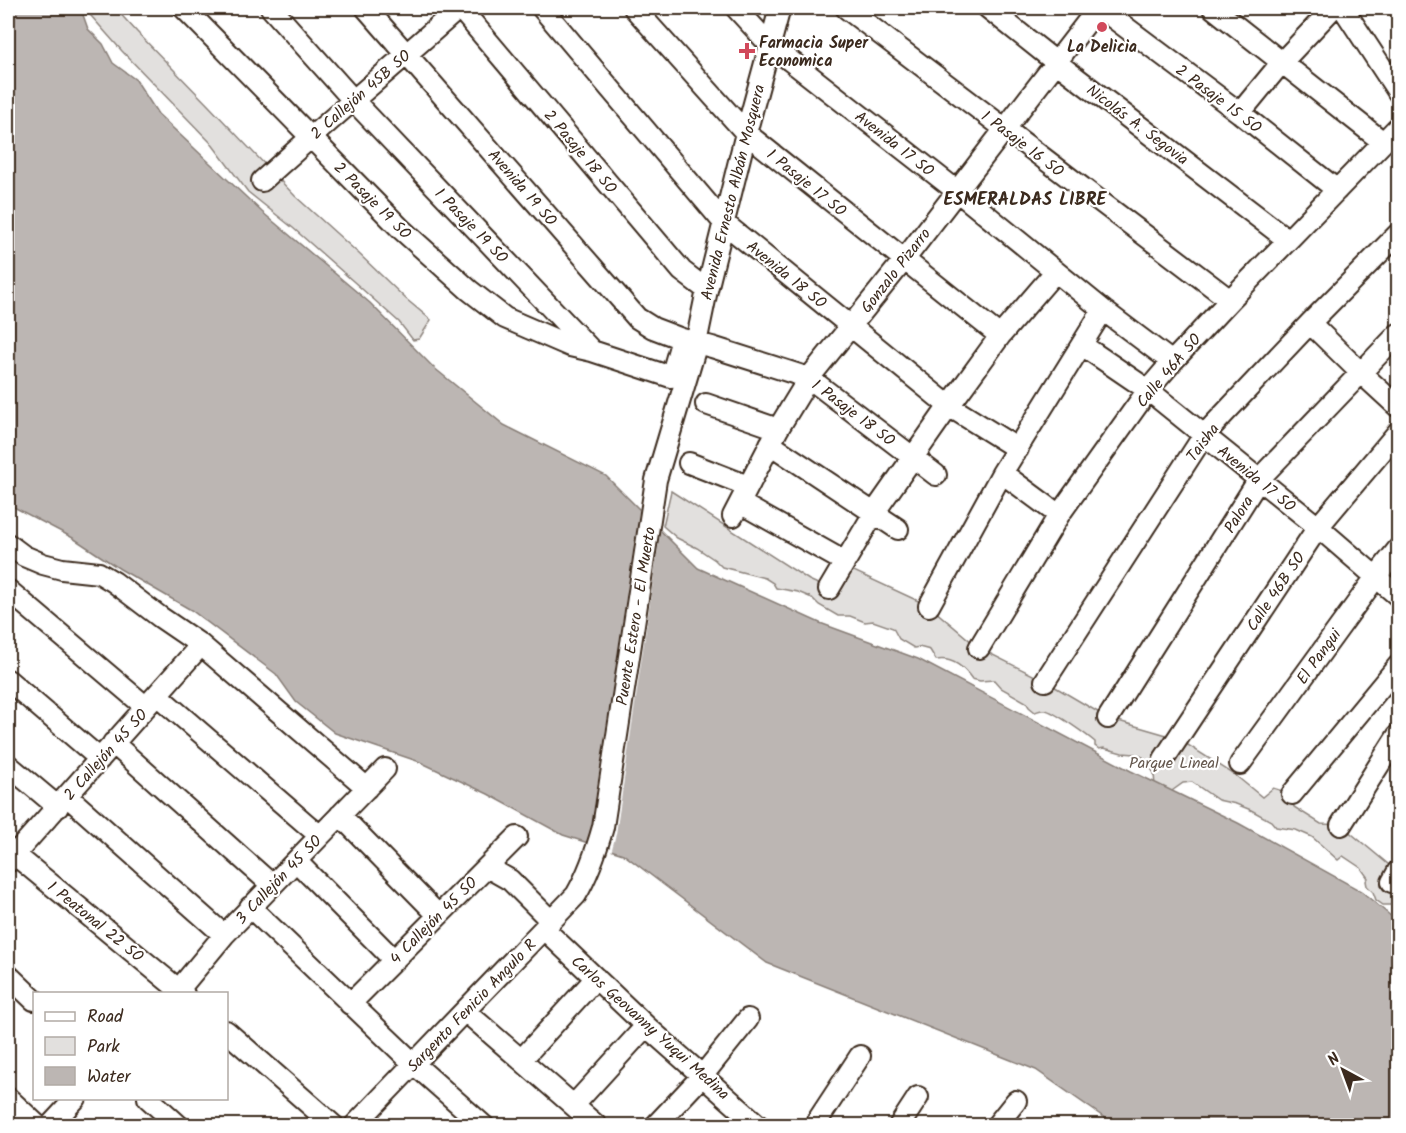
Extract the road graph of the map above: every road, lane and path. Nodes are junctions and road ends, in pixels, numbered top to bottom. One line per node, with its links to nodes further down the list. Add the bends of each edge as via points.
1 (184, 8): 25 (street, 2 Pasaje 19 SO)
2 (272, 8): 20 (street, 1 Pasaje 19 SO)
3 (366, 8): 16 (street, Avenida 19 SO)
4 (459, 8): 16 (street, 2 Callejón 45B SO); 35 (street, 2 Pasaje 18 SO, via 682,272)
5 (542, 8): 30 (street, Avenida 18 SO)
6 (634, 8): 24 (street, 1 Pasaje 17 SO)
7 (736, 8): 15 (street, Avenida 17 SO)
8 (780, 8): 15 (street, Avenida Ernesto Albán Mosquera)
9 (846, 8): 23 (street, 1 Pasaje 16 SO)
10 (988, 8): 18 (street, Nicolás A. Segovia)
11 (1099, 8): 18 (street, Gonzalo Pizarro); 21 (street, 2 Pasaje 15 SO)
12 (1213, 8): 17 (street)
13 (1333, 8): 17 (street)
14 (1343, 8): 19 (street)
15 (769, 44): 24 (street, Avenida Ernesto Albán Mosquera); 29 (street, Avenida 17 SO)
16 (407, 54): 20 (street, 2 Callejón 45B SO); 42 (street, Avenida 19 SO, via 637,318)
17 (1282, 62): 21 (street); 26 (street)
18 (1057, 63): 23 (street, Gonzalo Pizarro); 32 (street, Nicolás A. Segovia)
19 (1398, 92)
20 (352, 100): 25 (street, 2 Callejón 45B SO); 44 (street, 1 Pasaje 19 SO)
21 (1240, 113): 28 (street, 2 Pasaje 15 SO)
22 (1398, 127): 26 (street, Calle 46A SO)
23 (1005, 129): 29 (street, Gonzalo Pizarro); 36 (street, 1 Pasaje 16 SO)
24 (746, 133): 30 (street, Avenida Ernesto Albán Mosquera); 33 (street, 1 Pasaje 17 SO)
25 (310, 138): 27 (street, 2 Callejón 45B SO); 44 (street, 2 Pasaje 19 SO, via 401,229 504,318 570,346)
26 (1383, 142): 28 (street, Calle 46A SO)
27 (262, 181)
28 (1336, 190): 32 (street, Calle 46A SO)
29 (957, 191): 33 (street, Gonzalo Pizarro); 34 (street, Avenida 17 SO)
30 (724, 223): 35 (street, Avenida Ernesto Albán Mosquera); 39 (street, Avenida 18 SO)
31 (1398, 234): 38 (street, Taisha)
32 (1288, 240): 36 (street, Calle 46A SO)
33 (904, 260): 39 (street, Gonzalo Pizarro); 41 (street, 1 Pasaje 17 SO)
34 (1055, 272): 37 (street, Avenida 17 SO); 41 (street)
35 (707, 290): 42 (street, Avenida Ernesto Albán Mosquera)
36 (1230, 300): 45 (street, Calle 46A SO)
37 (1103, 310): 43 (street); 45 (street, Avenida 17 SO)
38 (1310, 323): 46 (street); 53 (street, Taisha)
39 (852, 326): 47 (street, Gonzalo Pizarro); 50 (street, Avenida 18 SO)
40 (1398, 334): 46 (street, Palora)
41 (1000, 336): 50 (street)
42 (691, 345): 44 (street, 1 Pasaje 19 SO, via 671,377); 47 (street, 1 Pasaje 18 SO); 98 (street, Puente Estero - El Muerto, via 656,480 603,827)
43 (1082, 345): 48 (street, Avenida 17 SO); 55 (street)
44 (592, 351)
45 (1172, 362): 48 (street, Calle 46A SO)
46 (1361, 373): 51 (street); 60 (street, Palora)
47 (809, 378): 54 (street, Gonzalo Pizarro); 56 (street, 1 Pasaje 18 SO)
48 (1148, 390): 53 (street, Avenida 17 SO); 63 (street, Calle 46A SO)
49 (706, 404): 54 (street)
50 (949, 406): 55 (street, Avenida 18 SO); 56 (street)
51 (1398, 407)
52 (1398, 432): 64 (street, Calle 46B SO)
53 (1204, 435): 60 (street, Avenida 17 SO); 78 (street, Taisha)
54 (774, 437): 61 (street, Gonzalo Pizarro); 62 (street)
55 (1018, 449): 58 (street)
56 (913, 457): 59 (street, 1 Pasaje 18 SO); 62 (street)
57 (689, 463): 61 (street)
58 (1002, 473): 63 (street); 73 (street)
59 (936, 474)
60 (1259, 479): 64 (street, Avenida 17 SO); 80 (street, Palora)
61 (740, 502): 68 (street)
62 (874, 513): 65 (street); 68 (street)
63 (1059, 515): 75 (street, Calle 46A SO)
64 (1318, 527): 69 (street, Avenida 17 SO); 84 (street, Calle 46B SO)
65 (898, 529)
66 (8, 544): 74 (street, via 43,564 99,573)
67 (1398, 549): 69 (street, El Pangui)
68 (845, 562): 70 (street)
69 (1376, 577): 72 (street, Avenida 17 SO); 85 (street, El Pangui)
70 (829, 589)
71 (8, 590): 79 (street)
72 (1398, 596)
73 (929, 606)
74 (201, 645): 79 (street, 2 Callejón 45 SO); 88 (street)
75 (979, 648)
76 (1398, 666): 89 (street)
77 (8, 680): 83 (street)
78 (1045, 681)
79 (152, 701): 82 (street, 2 Callejón 45 SO); 93 (street)
80 (1108, 718)
81 (1398, 735): 92 (street)
82 (113, 743): 83 (street, 2 Callejón 45 SO); 99 (street)
83 (100, 759): 90 (street, 2 Callejón 45 SO)
84 (1164, 759)
85 (1240, 764)
86 (8, 765): 90 (street)
87 (385, 769): 88 (street, 3 Callejón 45 SO)
88 (367, 788): 91 (street, 3 Callejón 45 SO)
89 (1292, 794)
90 (62, 801): 95 (street, 2 Callejón 45 SO); 103 (street)
91 (340, 815): 93 (street, 3 Callejón 45 SO); 101 (street)
92 (1341, 825)
93 (320, 836): 96 (street, 3 Callejón 45 SO)
94 (517, 837): 97 (street, 4 Callejón 45 SO)
95 (10, 855): 107 (street, 1 Peatonal 22 SO)
96 (296, 861): 99 (street, 3 Callejón 45 SO); 104 (street)
97 (487, 867): 101 (street, 4 Callejón 45 SO); 102 (street, Carlos Geovanny Yuqui Medina, via 510,880)
98 (584, 881): 102 (street, Sargento Fenicio Angulo R)
99 (272, 885): 100 (street, 3 Callejón 45 SO)
100 (250, 907): 103 (street, 3 Callejón 45 SO); 109 (street)
101 (438, 915): 104 (street, 4 Callejón 45 SO)
102 (547, 925): 106 (street, Carlos Geovanny Yuqui Medina); 110 (street, Sargento Fenicio Angulo R)
103 (224, 934): 107 (street, 3 Callejón 45 SO)
104 (394, 960): 109 (street, 4 Callejón 45 SO)
105 (8, 975): 108 (street)
106 (596, 978): 112 (street, Carlos Geovanny Yuqui Medina); 115 (street)
107 (179, 992)
108 (33, 999)
109 (350, 1004): 116 (street)
110 (465, 1011): 115 (street); 116 (street, Sargento Fenicio Angulo R)
111 (748, 1019): 117 (street)
112 (646, 1026): 117 (street, Carlos Geovanny Yuqui Medina); 123 (street)
113 (228, 1033): 127 (street)
114 (860, 1056): 133 (street)
115 (521, 1060): 123 (street)
116 (414, 1064): 128 (street, Sargento Fenicio Angulo R); 129 (street)
117 (703, 1075): 131 (street); 132 (street, Carlos Geovanny Yuqui Medina)
118 (918, 1097): 134 (street)
119 (8, 1098): 124 (street)
120 (74, 1100): 125 (street)
121 (150, 1100): 126 (street)
122 (1016, 1101): 135 (street)
123 (574, 1104): 130 (street)
124 (38, 1125)
125 (50, 1125)
126 (178, 1125)
127 (334, 1125)
128 (354, 1125)
129 (484, 1125)
130 (597, 1125)
131 (655, 1125)
132 (759, 1125)
133 (814, 1125)
134 (899, 1125)
135 (996, 1125)

